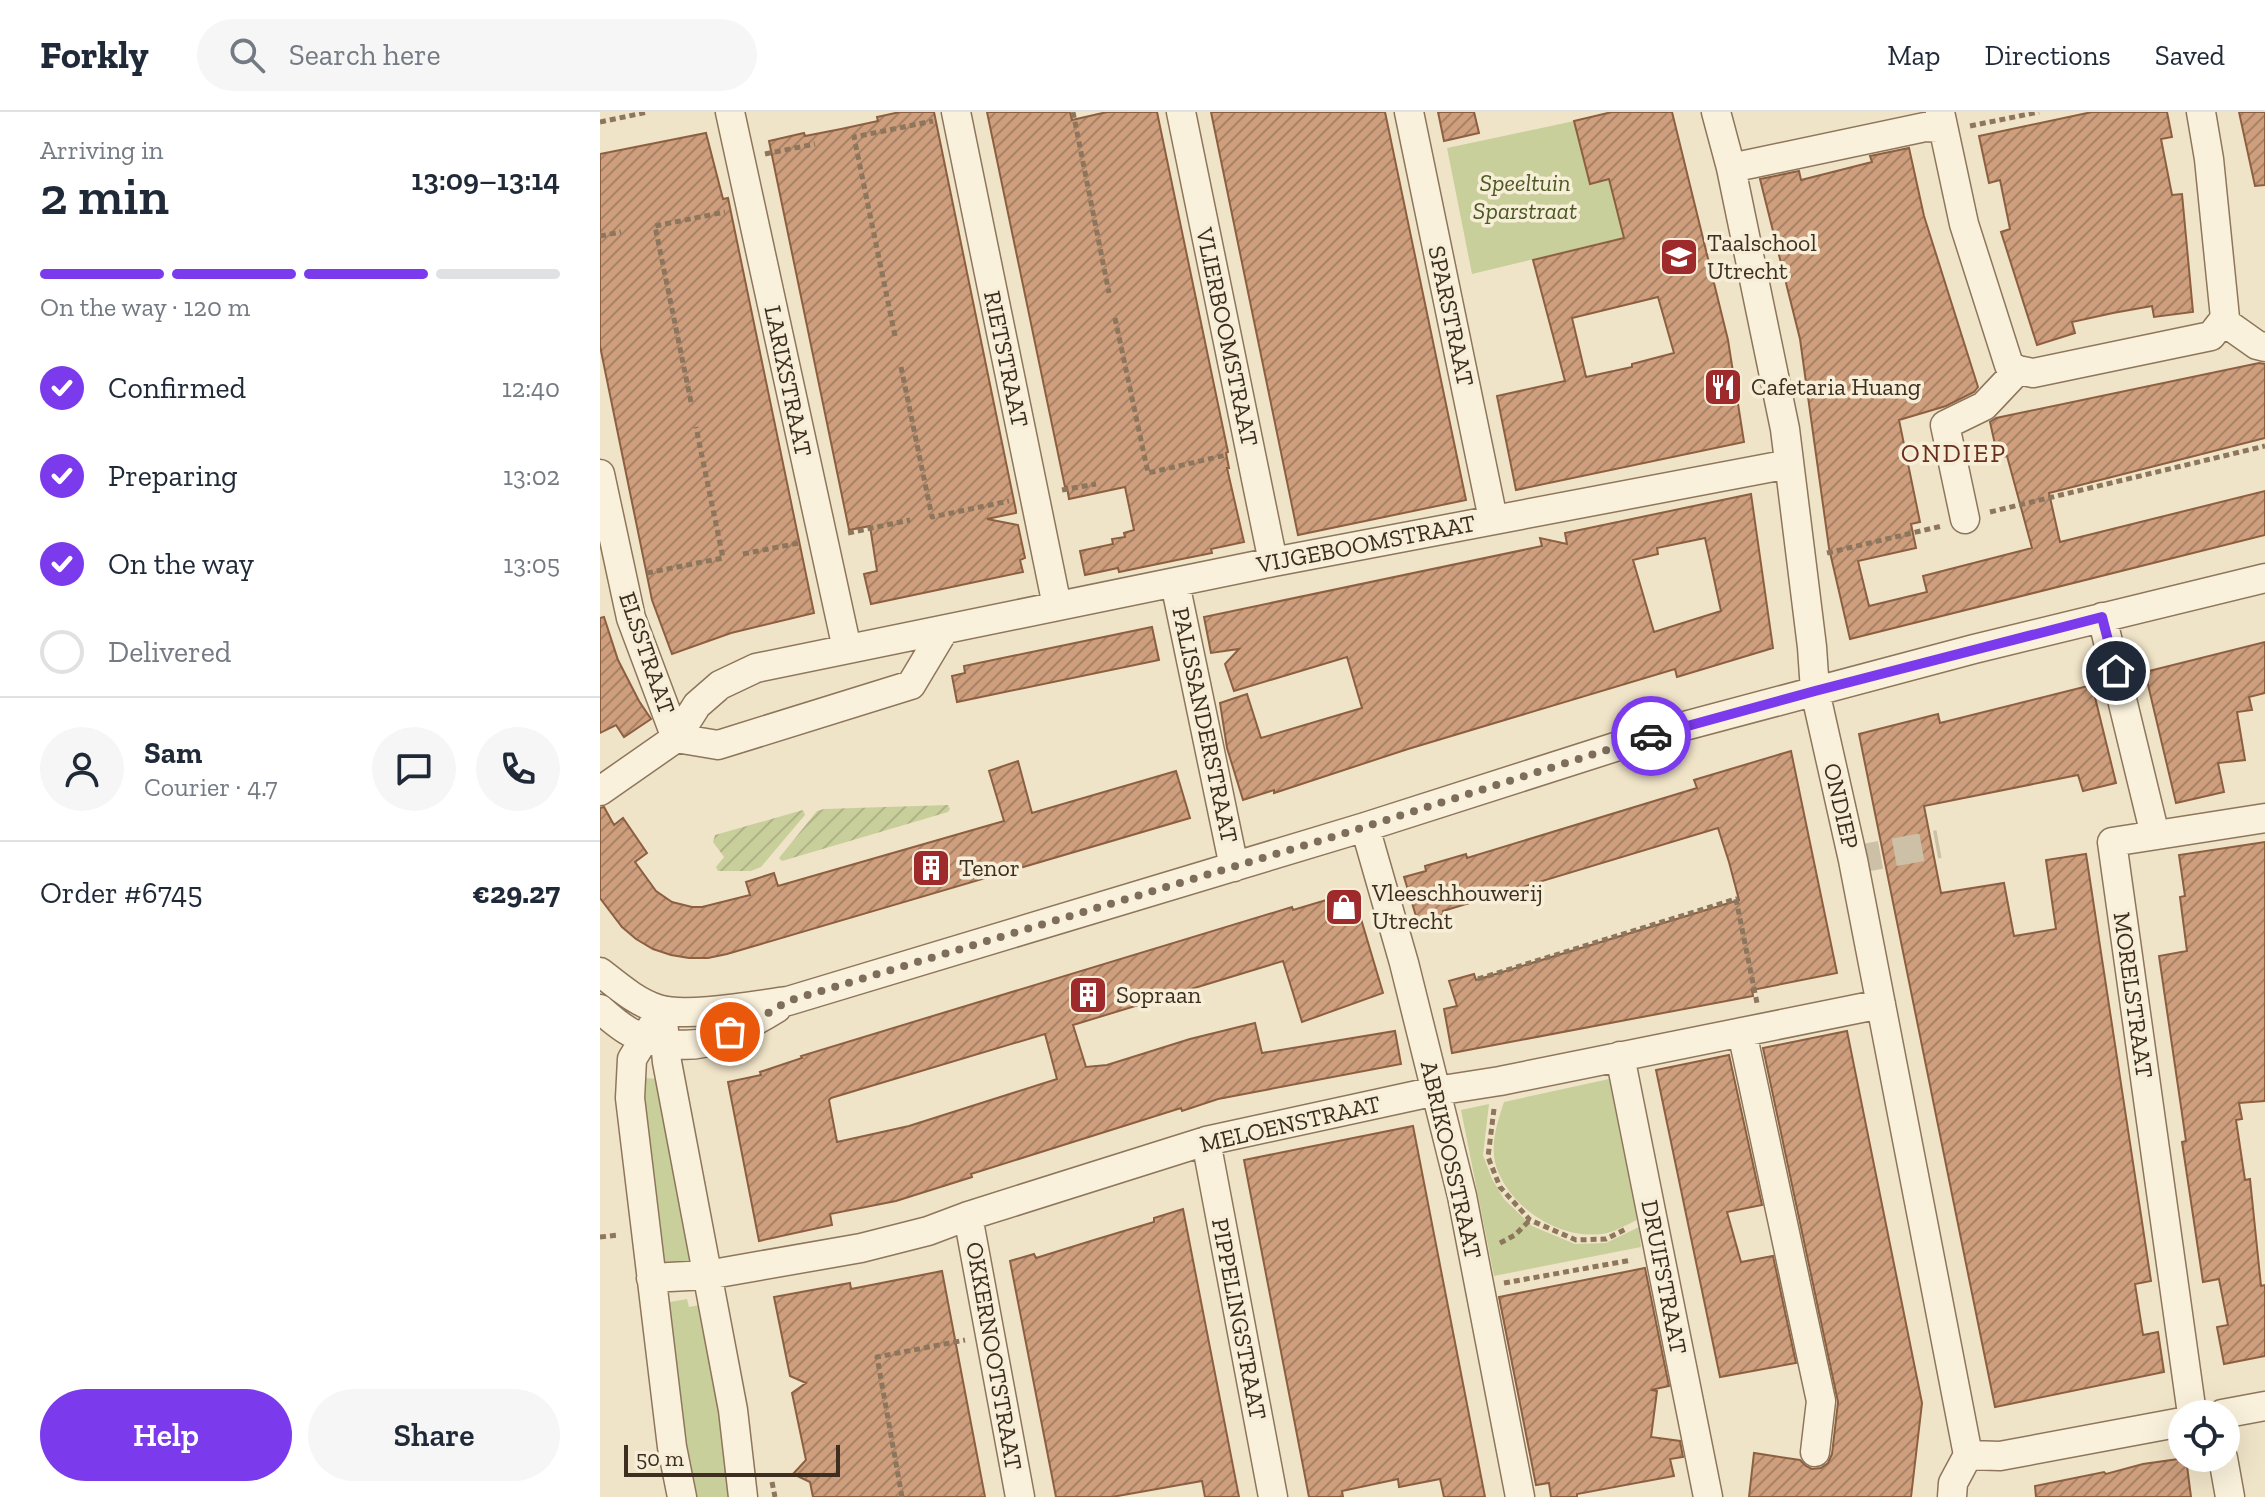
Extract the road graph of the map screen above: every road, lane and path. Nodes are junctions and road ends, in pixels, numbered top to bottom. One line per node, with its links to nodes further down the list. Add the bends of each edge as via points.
1 (648, 112): 11 (path)
2 (730, 112): 13 (street, LARIXSTRAAT)
3 (1073, 112): 18 (path)
4 (1181, 112): 28 (street, VLIERBOOMSTRAAT)
5 (1409, 112): 33 (street, SPARSTRAAT)
6 (1716, 112): 14 (street, ONDIEP)
7 (2039, 112): 10 (path, via 1965,127)
8 (2201, 112): 20 (street)
9 (956, 114): 21 (path, via 854,137); 32 (street, RIETSTRAAT)
10 (1942, 120): 14 (street); 24 (street, via 1964,224 2009,365)
11 (600, 122)
12 (815, 144): 13 (path)
13 (740, 160): 15 (street, LARIXSTRAAT)
14 (1731, 168): 29 (street, ONDIEP)
15 (751, 206): 25 (path, via 655,226); 36 (street, LARIXSTRAAT)
16 (621, 232): 17 (path)
17 (600, 236)
18 (1109, 293)
19 (1115, 318): 28 (path, via 1148,473)
20 (2223, 321): 22 (street); 24 (street, via 2211,336 2033,373)
21 (895, 336)
22 (2265, 347)
23 (901, 367): 32 (path, via 932,517)
24 (2018, 370): 34 (street, via 1984,406 1945,425)
25 (691, 402)
26 (696, 427): 40 (path, via 723,558)
27 (2265, 446): 34 (path)
28 (1250, 450): 39 (street, VLIERBOOMSTRAAT)
29 (1789, 464): 33 (street, VIJGEBOOMSTRAAT); 38 (street, ONDIEP)
30 (600, 474): 40 (street, ELSSTRAAT)
31 (1096, 484): 32 (path)
32 (1034, 495): 43 (street, RIETSTRAAT)
33 (1493, 519): 39 (street, VIJGEBOOMSTRAAT)
34 (1965, 519): 38 (path)
35 (910, 520): 36 (path)
36 (823, 538): 37 (path); 46 (street, LARIXSTRAAT)
37 (743, 554)
38 (1801, 560): 47 (street, ONDIEP)
39 (1273, 562): 42 (street, VIJGEBOOMSTRAAT)
40 (621, 578): 48 (street, ELSSTRAAT)
41 (2265, 578): 44 (street)
42 (1175, 583): 43 (street, VIJGEBOOMSTRAAT); 53 (street, PALISSANDERSTRAAT)
43 (1057, 606): 45 (street, VIJGEBOOMSTRAAT)
44 (2102, 617): 47 (street); 52 (street)
45 (944, 630): 46 (street, VIJGEBOOMSTRAAT); 48 (street, via 911,685 718,745)
46 (847, 649): 48 (street, VIJGEBOOMSTRAAT, via 756,668 720,685 697,705)
47 (1815, 691): 51 (street, via 1662,732); 57 (street, ONDIEP)
48 (676, 738): 49 (street, VIJGEBOOMSTRAAT)
49 (611, 788)
50 (2265, 818): 52 (street)
51 (1365, 827): 53 (street); 64 (street, ABRIKOOSSTRAAT)
52 (2155, 835): 77 (street, MORELSTRAAT, via 2112,842)
53 (1234, 867): 56 (street)
54 (600, 972): 59 (street)
55 (1478, 979): 60 (path, via 1735,897)
56 (788, 1001): 59 (street); 61 (street, via 705,1043)
57 (1881, 1004): 60 (street, MELOENSTRAAT); 82 (street, ONDIEP)
58 (600, 1009): 61 (street, via 629,1032)
59 (662, 1010): 61 (street)
60 (1752, 1030): 62 (street, MELOENSTRAAT); 81 (street, via 1821,1401)
61 (655, 1040): 73 (street); 74 (street, via 632,1059 630,1098)
62 (1620, 1056): 63 (street, MELOENSTRAAT); 67 (street, DRUIFSTRAAT)
63 (1500, 1081): 64 (street, MELOENSTRAAT); 68 (path, via 1488,1157 1500,1187)
64 (1436, 1091): 65 (street, MELOENSTRAAT); 75 (street, ABRIKOOSSTRAAT)
65 (1206, 1141): 66 (street, MELOENSTRAAT); 88 (street, PIPPELINGSTRAAT)
66 (968, 1216): 73 (street, MELOENSTRAAT, via 861,1248); 76 (street, OKKERNOOTSTRAAT)
67 (1652, 1216): 68 (path, via 1606,1239 1576,1240); 72 (street, DRUIFSTRAAT)
68 (1530, 1220): 71 (path)
69 (623, 1235): 70 (path)
70 (600, 1237)
71 (1506, 1239)
72 (1660, 1255): 75 (path); 90 (street, DRUIFSTRAAT)
73 (707, 1275): 74 (street, MELOENSTRAAT); 85 (street, via 733,1410)
74 (651, 1278): 84 (street)
75 (1480, 1288): 89 (street, ABRIKOOSSTRAAT)
76 (990, 1335): 86 (path, via 877,1357); 87 (street, OKKERNOOTSTRAAT)
77 (2190, 1400)
78 (2265, 1406): 79 (street)
79 (2240, 1411)
80 (2168, 1425): 82 (street, via 2000,1456)
81 (1815, 1452)
82 (1968, 1455): 91 (street, via 1953,1483)
83 (2226, 1472): 92 (street)
84 (682, 1497)
85 (743, 1497)
86 (902, 1497)
87 (1020, 1497)
88 (1273, 1497)
89 (1520, 1497)
90 (1708, 1497)
91 (1952, 1497)
92 (2230, 1497)

